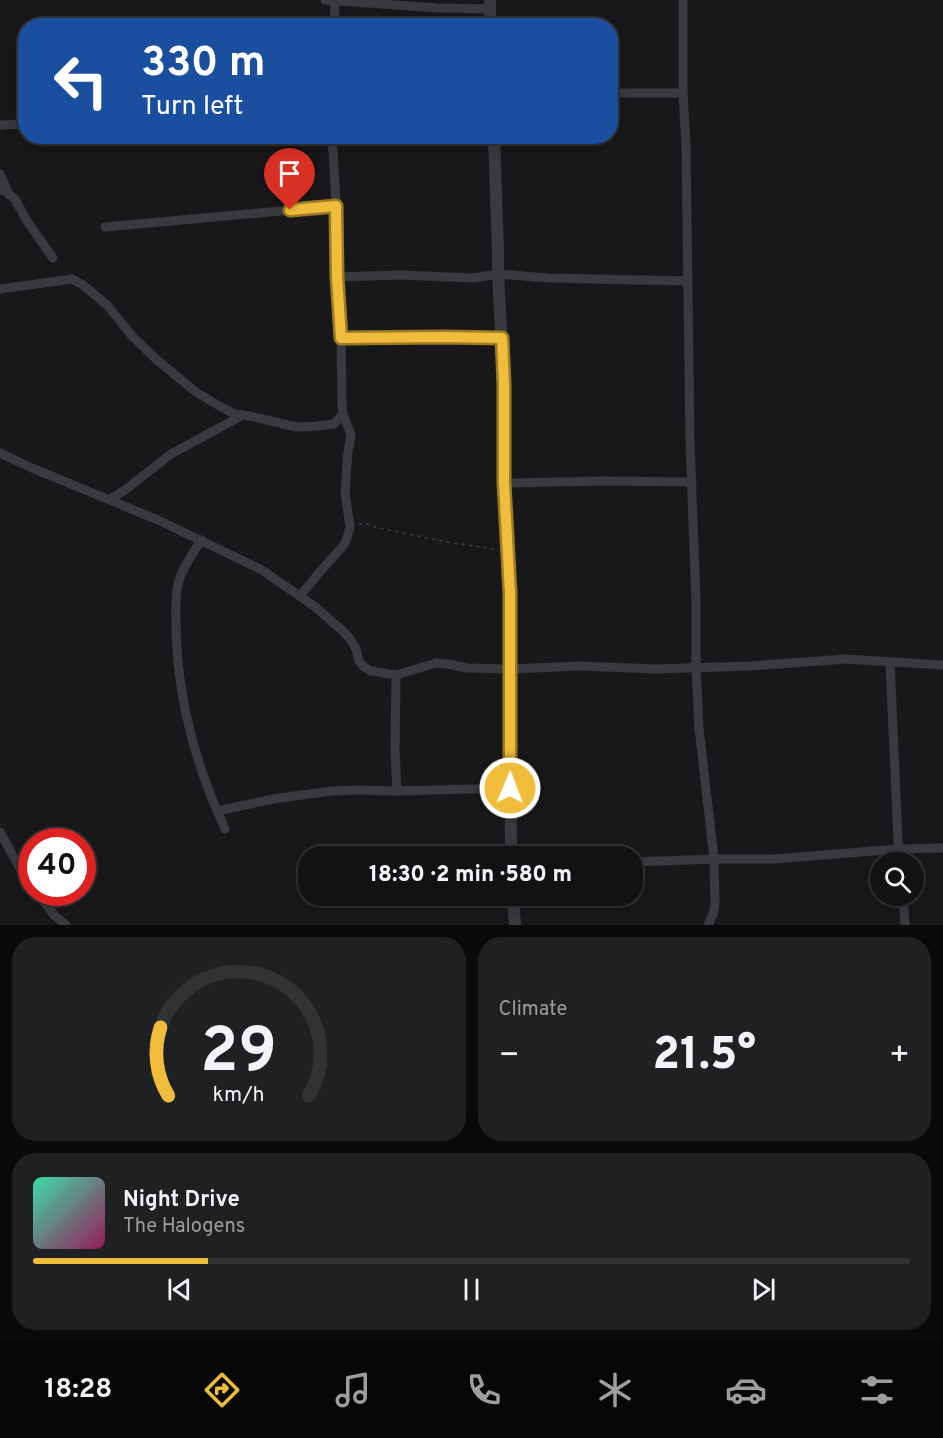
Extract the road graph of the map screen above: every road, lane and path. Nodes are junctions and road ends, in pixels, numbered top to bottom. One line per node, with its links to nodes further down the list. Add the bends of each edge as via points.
1 (326, 0): 2 (street)
2 (335, 0): 4 (street, via 438,8); 5 (street)
3 (683, 0): 7 (street)
4 (490, 5)
5 (334, 18)
6 (618, 93): 7 (street)
7 (683, 93): 19 (street)
8 (18, 124): 9 (street)
9 (0, 125)
10 (332, 144): 14 (street)
11 (495, 144): 17 (street)
12 (0, 174): 13 (street)
13 (5, 192): 16 (street, via 15,199)
14 (336, 206): 15 (street); 18 (street)
15 (105, 227)
16 (53, 258)
17 (498, 274): 18 (street, via 473,278); 19 (street); 22 (street)
18 (337, 277): 21 (street)
19 (687, 281): 26 (street)
20 (0, 289): 24 (street, via 72,279 107,305 133,338 196,392 221,408)
21 (341, 338): 22 (street); 23 (street)
22 (502, 338): 27 (street)
23 (343, 414): 24 (street, via 334,424 296,427); 29 (street, via 351,435 345,492)
24 (243, 415): 28 (street, via 171,454)
25 (0, 453): 28 (street)
26 (692, 482): 27 (street); 35 (street)
27 (504, 483): 31 (street)
28 (110, 499): 30 (street)
29 (350, 527): 31 (path, via 364,523); 32 (street, via 343,546)
30 (201, 540): 32 (street, via 262,570); 40 (street, via 178,585 176,650 190,727)
31 (508, 551): 36 (street)
32 (300, 596): 37 (street, via 350,639 364,667)
33 (890, 663): 34 (street); 35 (street, via 846,659); 45 (street)
34 (943, 665)
35 (696, 667): 36 (street); 47 (street)
36 (511, 669): 37 (street, via 436,663); 38 (street)
37 (396, 675): 39 (street)
38 (510, 788): 39 (street); 43 (street)
39 (397, 791): 40 (street, via 332,791)
40 (217, 811): 41 (street)
41 (225, 829)
42 (0, 832): 49 (street)
43 (511, 846)
44 (943, 848): 45 (street)
45 (898, 849): 46 (street); 47 (street, via 774,859)
46 (898, 852)
47 (714, 859): 48 (street); 55 (street, via 715,902)
48 (643, 862)
49 (18, 865)
50 (47, 906): 53 (street)
51 (514, 906): 54 (street)
52 (904, 906): 56 (street)
53 (66, 925)
54 (515, 925)
55 (708, 925)
56 (905, 925)

